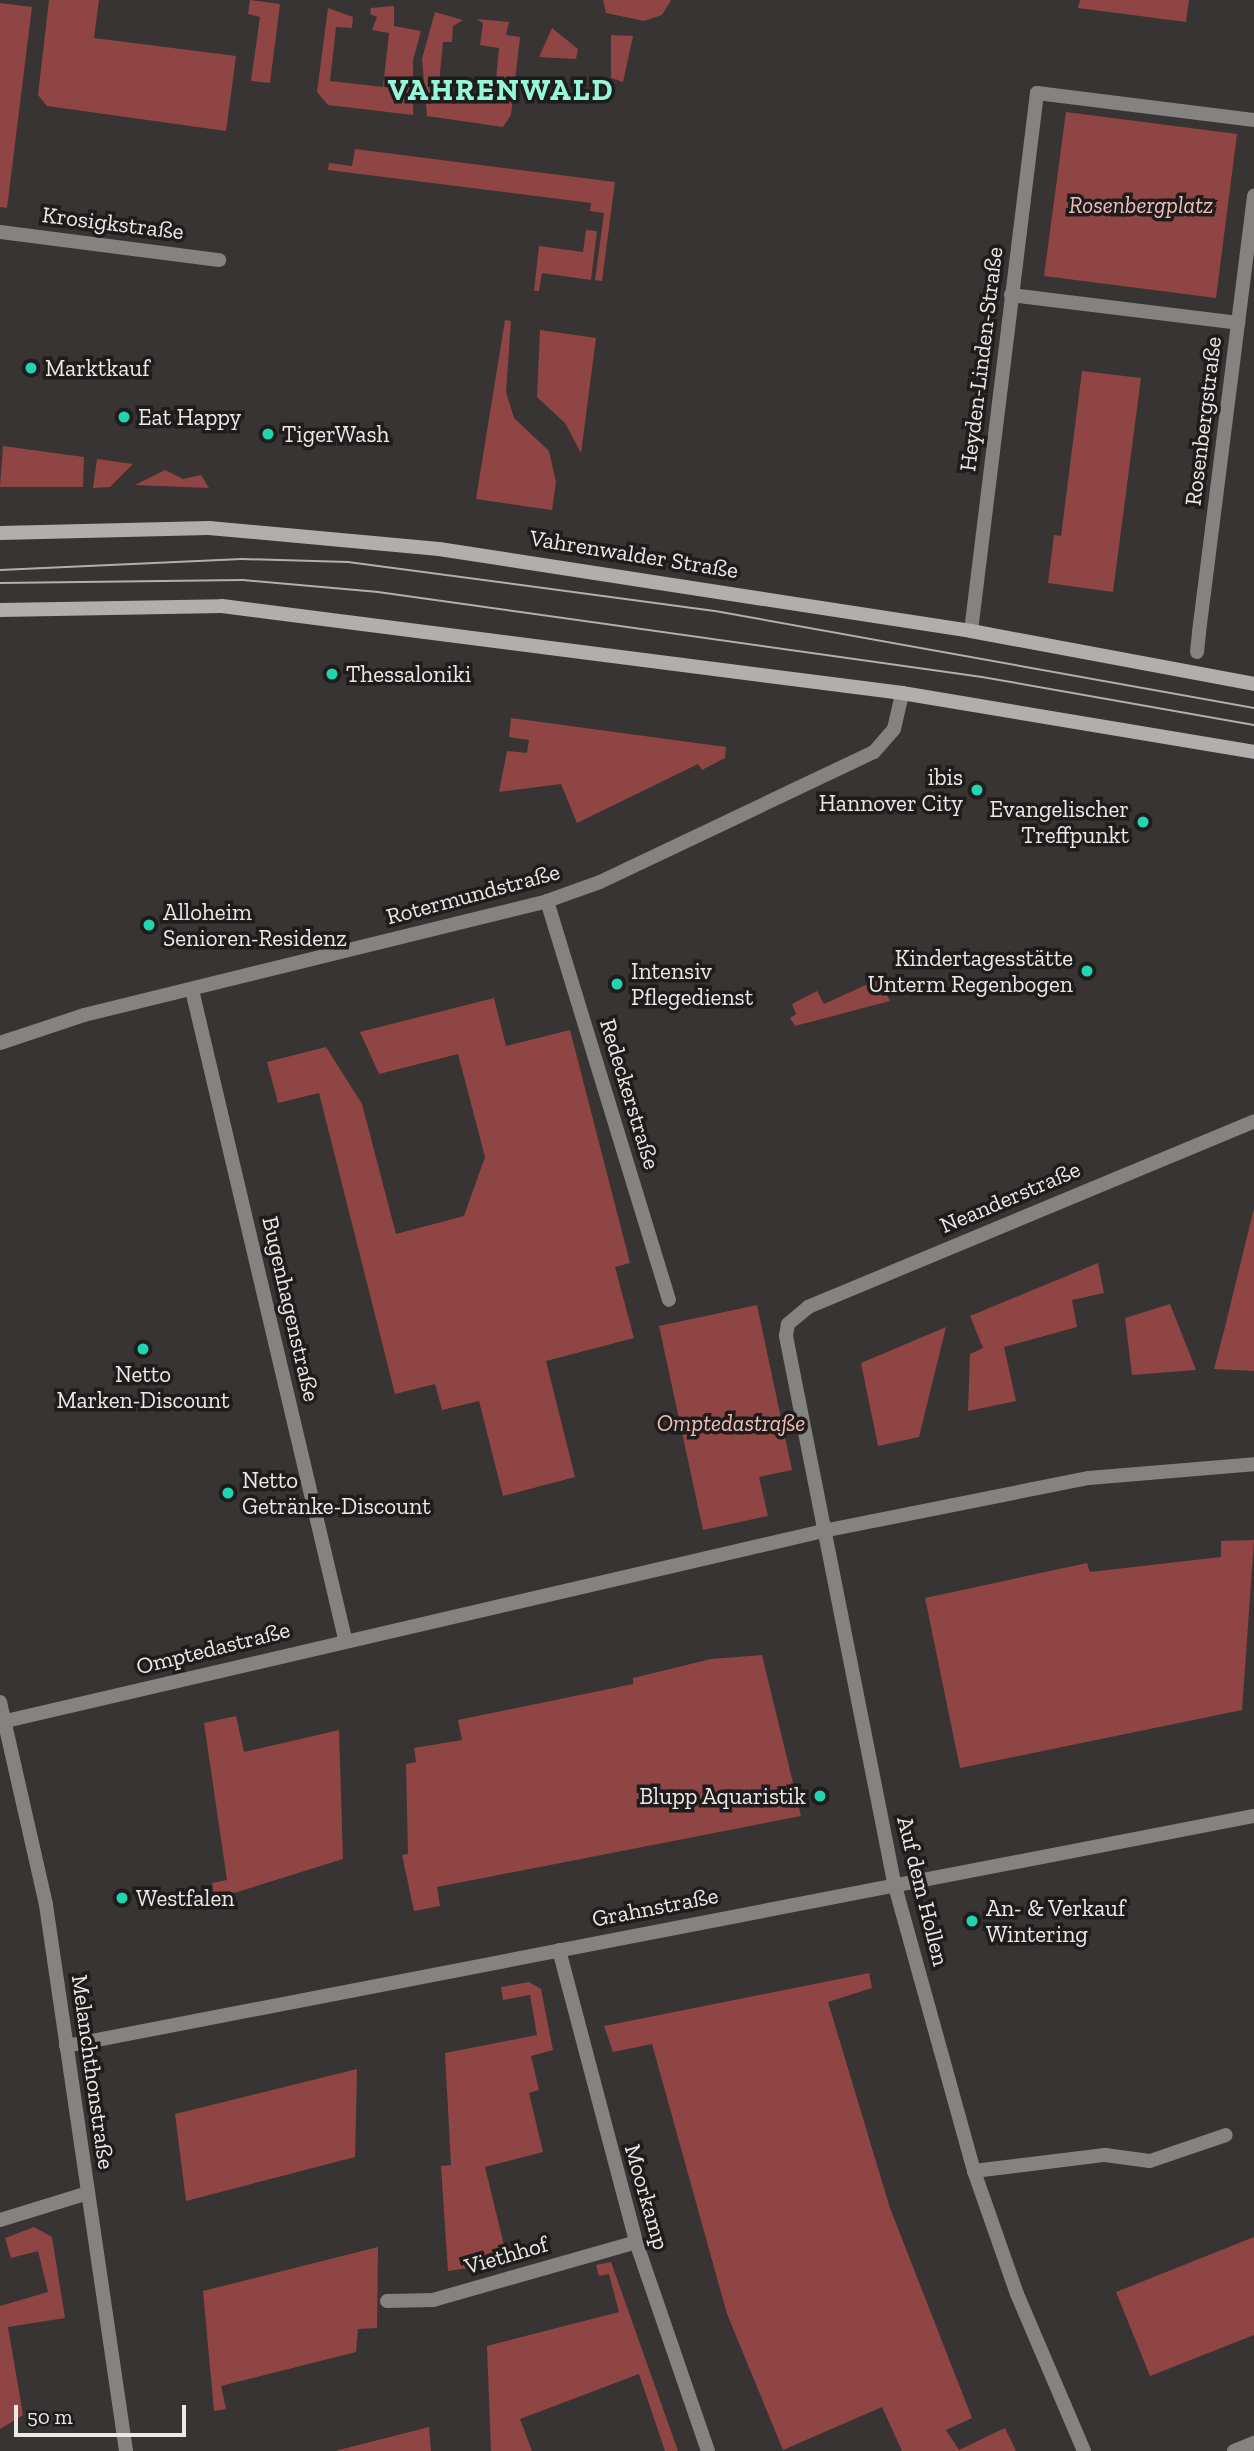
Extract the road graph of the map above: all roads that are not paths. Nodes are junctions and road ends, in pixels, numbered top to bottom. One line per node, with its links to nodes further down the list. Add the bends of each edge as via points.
1 (1254, 120): 5 (street, Heyden-Linden-Straße, via 1037,93)
2 (1254, 195): 6 (street, Rosenbergstraße)
3 (0, 232): 4 (street, Krosigkstraße)
4 (219, 260)
5 (1012, 295): 6 (street); 9 (street, Heyden-Linden-Straße)
6 (1238, 323): 10 (street, Rosenbergstraße)
7 (0, 533): 9 (main road, Vahrenwalder Straße, via 209,528 439,549)
8 (0, 610): 12 (main road, via 222,606)
9 (971, 631): 11 (main road, Vahrenwalder Straße)
10 (1197, 652)
11 (1254, 684)
12 (902, 693): 13 (main road); 14 (street, Rotermundstraße, via 894,729 874,752)
13 (1254, 752)
14 (547, 901): 15 (street, Rotermundstraße); 18 (street, Redeckerstraße)
15 (192, 990): 16 (street, Rotermundstraße, via 83,1015); 22 (street, Bugenhagenstraße)
16 (0, 1043)
17 (1254, 1121): 19 (street, Neanderstraße, via 808,1307)
18 (670, 1300)
19 (788, 1324): 21 (street, Auf dem Hollen)
20 (1254, 1464): 21 (street, Omptedastraße, via 1089,1478)
21 (823, 1531): 22 (street, Omptedastraße); 26 (street, Auf dem Hollen)
22 (345, 1639): 24 (street, Omptedastraße)
23 (0, 1702): 24 (street, Melanchthonstraße)
24 (6, 1721): 28 (street, Melanchthonstraße, via 30,1813)
25 (1254, 1816): 26 (street, Grahnstraße)
26 (894, 1882): 27 (street, Grahnstraße); 30 (street, Auf dem Hollen)
27 (559, 1950): 28 (street, Grahnstraße); 33 (street, Moorkamp)
28 (66, 2046): 31 (street, Melanchthonstraße)
29 (1226, 2135): 30 (street, via 1150,2161 1105,2155)
30 (974, 2171): 38 (street, Auf dem Hollen, via 1017,2294)
31 (88, 2193): 32 (street); 36 (street, Melanchthonstraße)
32 (0, 2220)
33 (636, 2242): 34 (street, Viethhof, via 433,2300); 37 (street, Moorkamp)
34 (387, 2301)
35 (1254, 2443): 39 (street)
36 (126, 2451)
37 (708, 2451)
38 (1084, 2451)
39 (1234, 2451)

